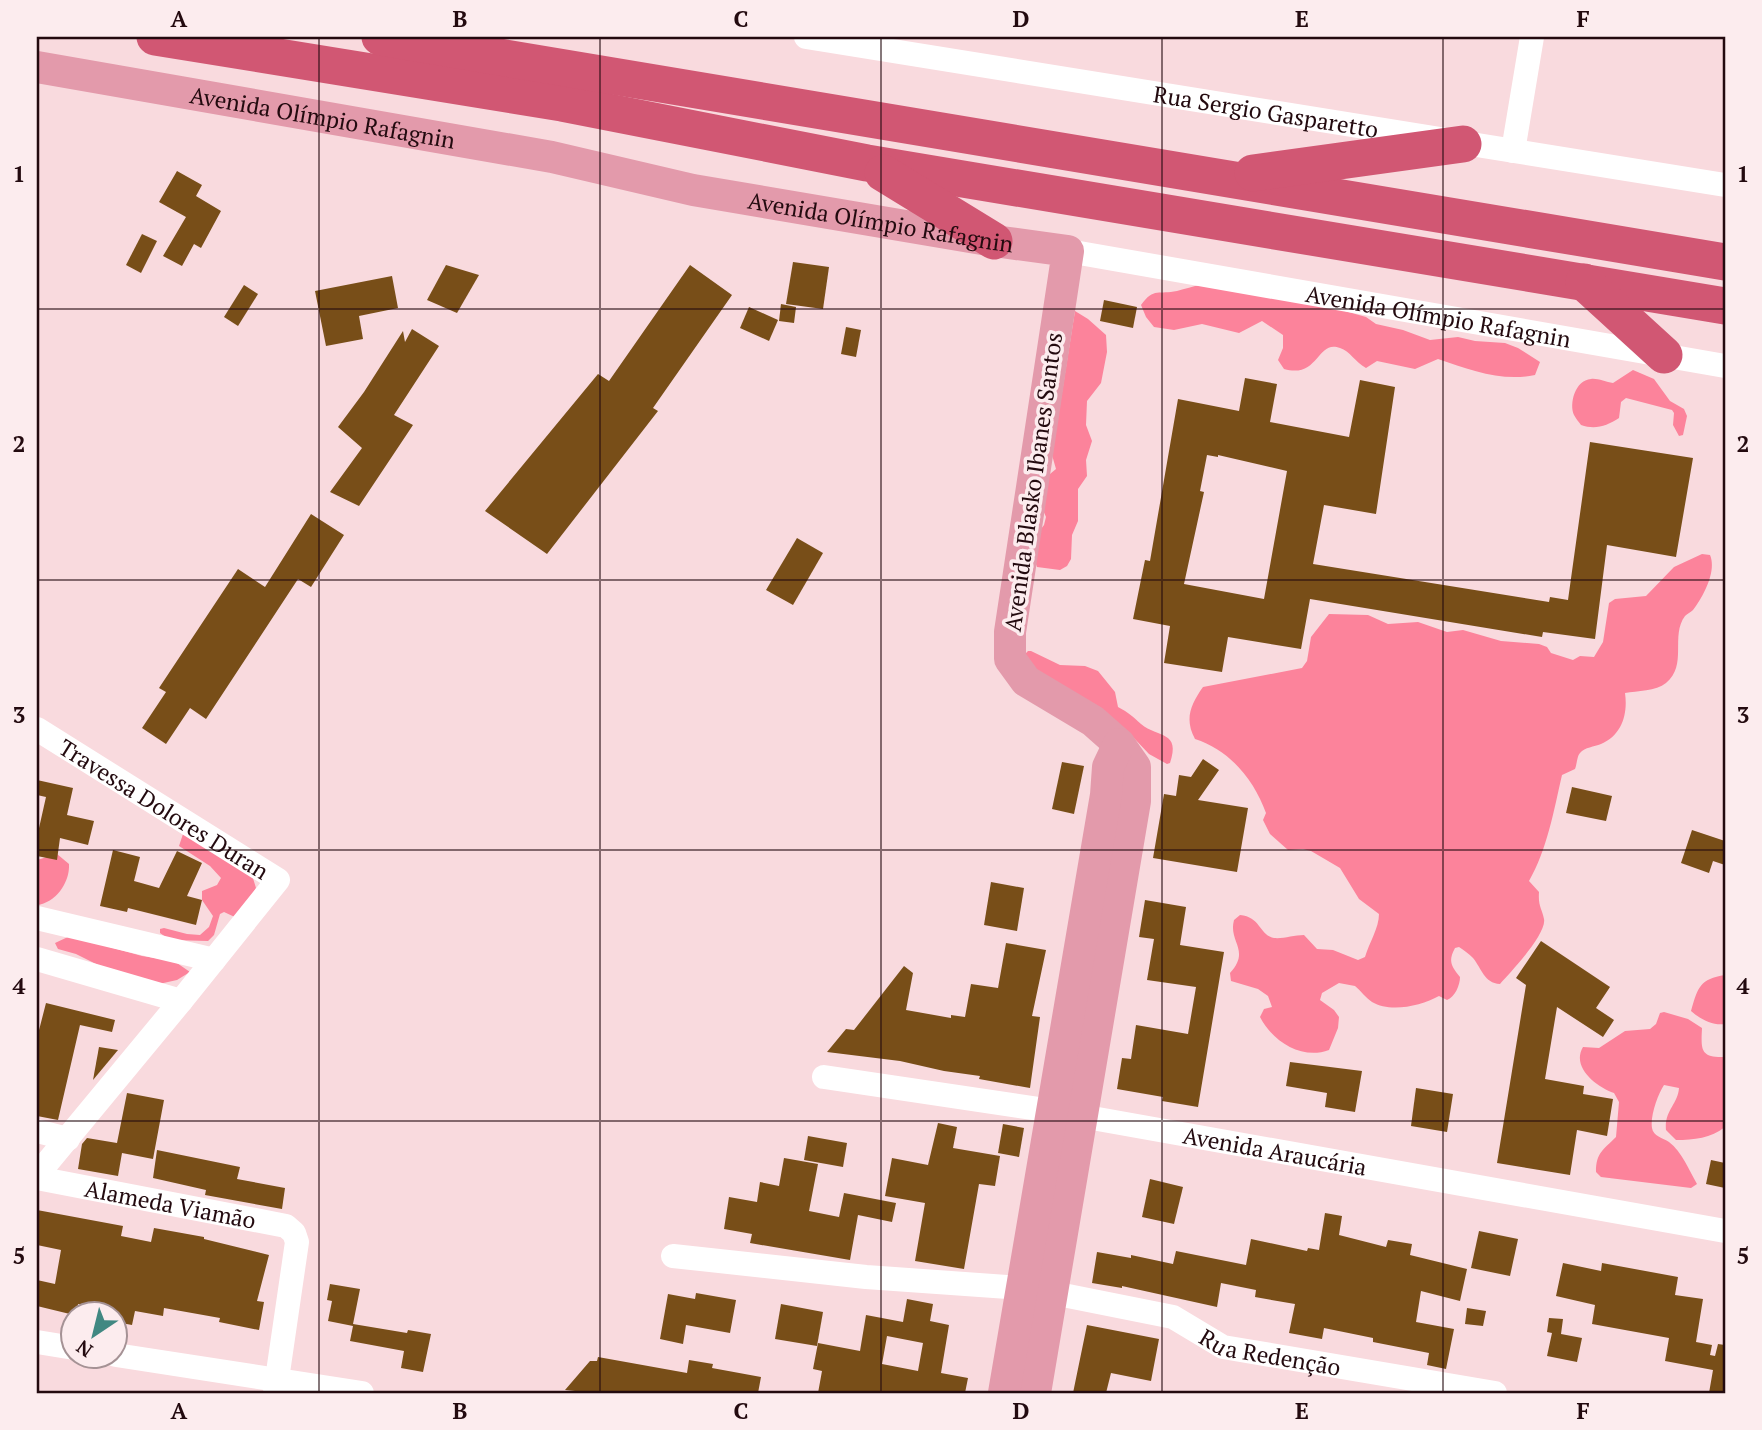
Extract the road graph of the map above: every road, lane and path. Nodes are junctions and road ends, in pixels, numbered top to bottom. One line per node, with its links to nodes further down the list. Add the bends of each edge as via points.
1 (155, 37): 9 (highway, via 562,103)
2 (380, 37): 10 (highway)
3 (806, 37): 5 (street, Rua Sergio Gasparetto)
4 (1532, 37): 8 (street)
5 (930, 47): 7 (street, Rua Sergio Gasparetto)
6 (37, 67): 12 (main road, Avenida Olímpio Rafagnin, via 552,157 693,190)
7 (1463, 144): 8 (street, Rua Sergio Gasparetto); 10 (highway)
8 (1513, 150): 11 (street, Rua Sergio Gasparetto)
9 (867, 163): 12 (highway); 15 (highway)
10 (1217, 178): 14 (highway)
11 (1725, 185)
12 (994, 241): 13 (main road, Avenida Olímpio Rafagnin)
13 (1068, 251): 17 (street, Avenida Olímpio Rafagnin); 25 (main road, Avenida Blasko Ibanes Santos, via 1010,632 1010,659 1026,681 1093,721 1119,744 1135,767 1135,801)
14 (1725, 262)
15 (1584, 282): 16 (highway); 17 (highway)
16 (1725, 306)
17 (1664, 355): 18 (street, Avenida Olímpio Rafagnin)
18 (1725, 366)
19 (37, 729): 22 (street, Travessa Dolores Duran, via 278,880)
20 (37, 918): 22 (street)
21 (37, 959): 23 (street)
22 (214, 960): 23 (street)
23 (181, 1001): 27 (street)
24 (824, 1077): 25 (street, Avenida Araucária)
25 (1068, 1113): 29 (street, Avenida Araucária); 31 (main road); 32 (main road)
26 (37, 1131): 27 (street)
27 (68, 1139): 28 (street)
28 (37, 1176): 38 (street, Alameda Viamão, via 286,1226 294,1233 298,1242)
29 (1725, 1231)
30 (673, 1256): 31 (street)
31 (1022, 1288): 33 (main road)
32 (1053, 1293): 34 (main road); 42 (street, Rua Redenção, via 1173,1317 1223,1347)
33 (1013, 1332): 34 (main road); 40 (main road)
34 (1044, 1338): 41 (main road)
35 (37, 1342): 36 (street)
36 (60, 1346)
37 (130, 1357): 38 (street)
38 (276, 1386): 39 (street)
39 (362, 1393)
40 (1003, 1393)
41 (1035, 1393)
42 (1495, 1393)

